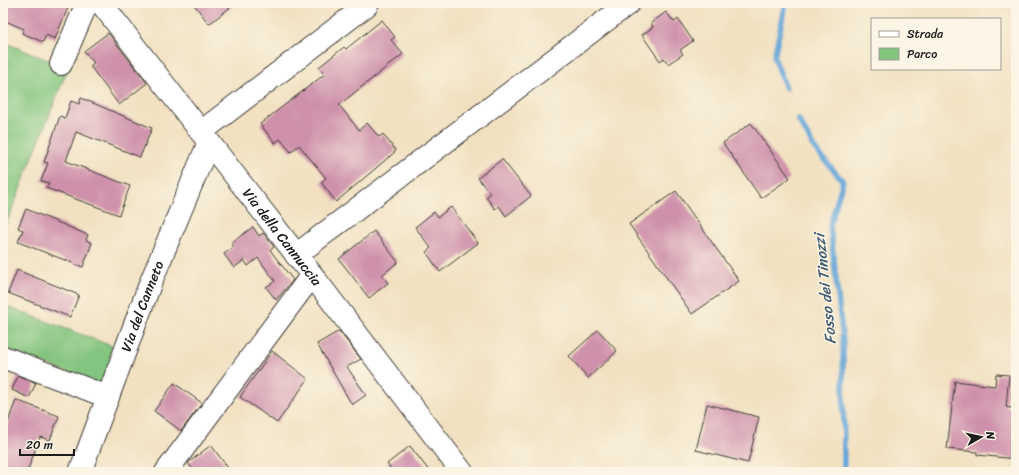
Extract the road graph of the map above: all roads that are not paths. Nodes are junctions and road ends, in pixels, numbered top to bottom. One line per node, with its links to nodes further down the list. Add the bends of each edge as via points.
1 (87, 3): 5 (street)
2 (101, 3): 6 (street, Via della Cannuccia)
3 (629, 3): 7 (street)
4 (367, 4): 6 (street)
5 (61, 64)
6 (205, 137): 7 (street, Via della Cannuccia); 10 (street, Via del Canneto)
7 (296, 255): 8 (street, Via della Cannuccia)
8 (312, 275): 12 (street); 13 (street, Via della Cannuccia)
9 (3, 357): 10 (street)
10 (108, 397): 11 (street, Via del Canneto)
11 (80, 472)
12 (166, 472)
13 (462, 472)

